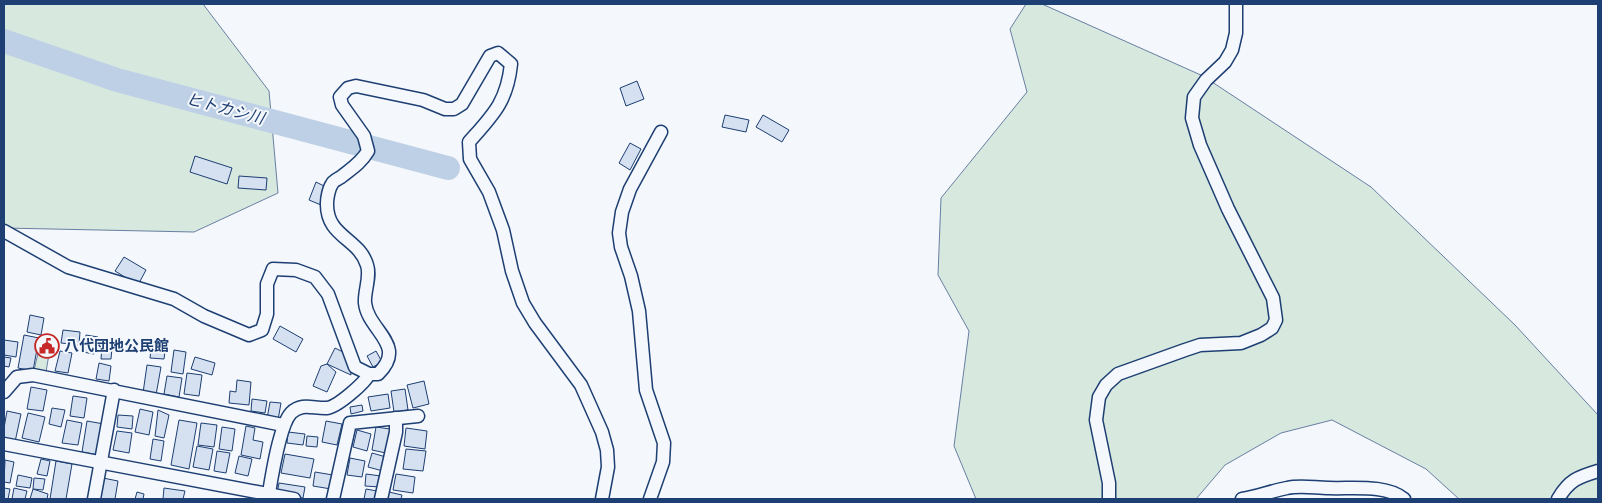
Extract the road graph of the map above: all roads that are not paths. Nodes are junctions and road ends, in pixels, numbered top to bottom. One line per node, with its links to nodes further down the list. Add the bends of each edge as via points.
1 (1236, 4): 20 (street, via 1236,33 1232,50 1226,62 1194,96 1192,118 1228,209 1273,298 1276,320 1272,328 1241,343 1200,345 1118,374 1106,385 1099,397 1096,420)
2 (661, 132): 19 (street, via 630,189 619,233 639,311 646,390 664,443 663,462)
3 (4, 231): 4 (street, via 68,267 174,299 249,335 262,330 267,314 267,284 273,270 296,270 315,277 328,294 356,367)
4 (369, 374): 9 (street, via 366,381 338,404 329,408 298,407); 18 (street, via 378,374 387,366 388,343 366,305 367,265 358,250 328,219 327,201 332,184 363,160 368,151 364,136 340,97 348,88 356,86 454,109 462,104 490,56 498,53 511,64 509,80 498,108 469,142 470,159 492,200 523,303 581,385 602,432 608,467)
5 (114, 390): 6 (street, via 33,376 17,377); 9 (street); 11 (street)
6 (4, 392)
7 (418, 416): 8 (street)
8 (396, 418): 16 (street, via 350,423); 17 (street)
9 (284, 425): 13 (street)
10 (4, 444): 11 (street)
11 (100, 464): 13 (street); 14 (street)
12 (1598, 471): 23 (street, via 1578,477)
13 (268, 497): 15 (street)
14 (94, 499)
15 (294, 499)
16 (333, 499)
17 (382, 499)
18 (602, 499)
19 (650, 499)
20 (1109, 499)
21 (1242, 499): 22 (street, via 1301,486 1374,489)
22 (1404, 499)
23 (1558, 499)

